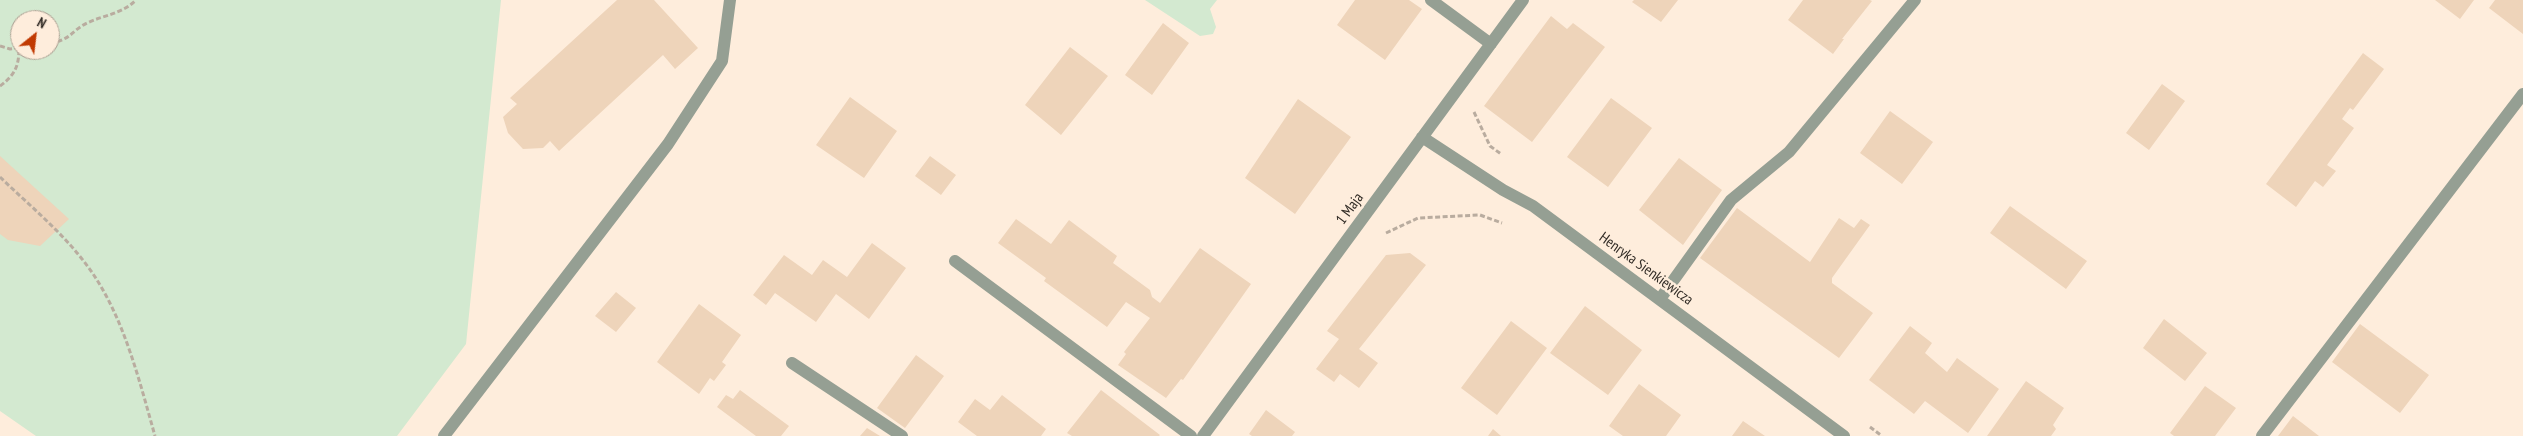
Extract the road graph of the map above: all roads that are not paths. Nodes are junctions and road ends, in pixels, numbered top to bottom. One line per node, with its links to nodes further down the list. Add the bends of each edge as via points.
1 (730, 0): 11 (street, via 722,61 668,144)
2 (1430, 0): 5 (street)
3 (1523, 0): 5 (street, 1 Maja)
4 (1915, 0): 9 (street, via 1789,152 1731,200)
5 (1491, 44): 7 (street, 1 Maja)
6 (2523, 94): 16 (street)
7 (1422, 137): 9 (street, Henryka Sienkiewicza, via 1533,206); 14 (street, 1 Maja)
8 (955, 262): 13 (street)
9 (1660, 299): 15 (street, Henryka Sienkiewicza)
10 (792, 363): 12 (street)
11 (444, 436)
12 (902, 436)
13 (1191, 436)
14 (1203, 436)
15 (1844, 436)
16 (2262, 436)

